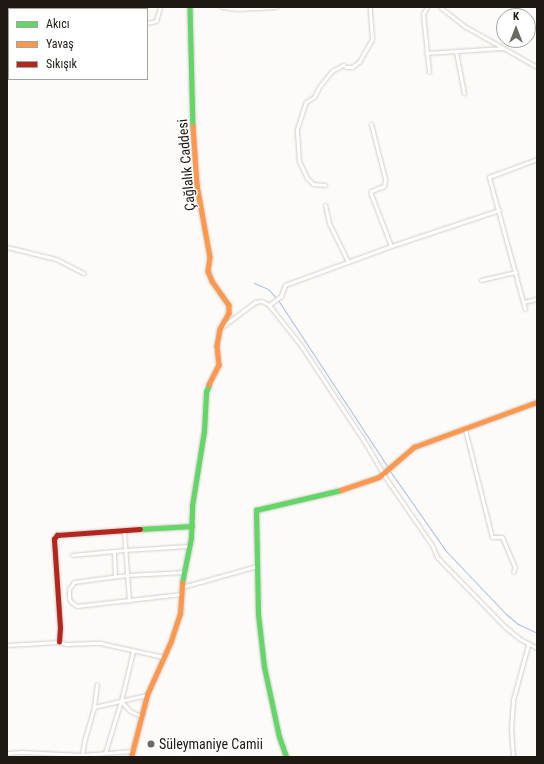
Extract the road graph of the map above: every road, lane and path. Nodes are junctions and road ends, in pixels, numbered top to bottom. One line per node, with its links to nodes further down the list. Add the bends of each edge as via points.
1 (160, 7): 8 (street, via 156,21)
2 (190, 7): 31 (street, Çağlalık Caddesi, via 191,92 197,185 210,258 208,271 229,305 229,313)
3 (222, 7): 4 (street)
4 (276, 7)
5 (370, 7): 18 (street, via 372,39 364,54 352,66 346,67 343,64 332,71 314,97 306,102 300,120 299,162 313,184)
6 (427, 7): 12 (street, via 423,14)
7 (440, 7): 9 (street, via 466,27)
8 (148, 23)
9 (496, 44)
10 (504, 48): 11 (street); 13 (street)
11 (456, 52): 12 (street); 15 (street)
12 (426, 53): 14 (street)
13 (537, 67)
14 (429, 72)
15 (464, 93)
16 (371, 124): 21 (street, via 385,180 384,186 371,191 371,194)
17 (537, 159): 20 (street, via 490,175)
18 (325, 185)
19 (325, 205): 23 (street, via 328,223)
20 (499, 210): 21 (street); 24 (street)
21 (391, 246): 23 (street)
22 (7, 247): 25 (street, via 56,259)
23 (348, 262): 29 (street, via 286,285 281,296)
24 (516, 272): 26 (street); 28 (street)
25 (84, 273)
26 (481, 280)
27 (537, 299): 28 (street)
28 (523, 302): 30 (street)
29 (269, 305): 31 (street, via 262,301 254,302); 34 (street, via 302,347)
30 (525, 309)
31 (220, 329): 35 (street, via 217,346 219,365 206,392 204,431 192,506)
32 (537, 402): 33 (street)
33 (465, 430): 34 (street, via 414,448); 43 (street, via 492,537 502,537 515,567)
34 (385, 473): 41 (street, via 327,494 256,510); 51 (street, via 432,545 437,557 504,626)
35 (192, 526): 36 (street); 37 (street)
36 (124, 531): 38 (street); 49 (street, via 57,535 54,539)
37 (189, 546): 38 (street); 42 (street)
38 (125, 550): 39 (street); 44 (street)
39 (114, 551): 40 (street); 45 (street)
40 (72, 555)
41 (257, 566): 46 (street); 65 (street, via 258,614 264,667 279,737)
42 (184, 572): 44 (street); 46 (street)
43 (513, 572)
44 (127, 575): 45 (street); 48 (street)
45 (115, 576): 48 (street, via 74,582 69,589 71,602 77,606)
46 (182, 587): 47 (street)
47 (182, 594): 48 (street); 54 (street, via 177,623)
48 (129, 600)
49 (59, 642): 50 (street); 53 (street, via 100,643)
50 (7, 645)
51 (528, 645): 52 (street); 66 (street, via 513,700)
52 (537, 648)
53 (133, 651): 54 (street); 57 (street)
54 (163, 658): 56 (street)
55 (97, 684): 58 (street)
56 (148, 694): 57 (street); 59 (street)
57 (121, 701): 58 (street); 59 (street, via 130,711); 62 (street)
58 (94, 707): 63 (street)
59 (141, 716): 60 (street)
60 (132, 751): 62 (street); 64 (street)
61 (7, 753): 63 (street)
62 (105, 753): 63 (street)
63 (82, 755)
64 (131, 757)
65 (286, 757)
66 (513, 757)

